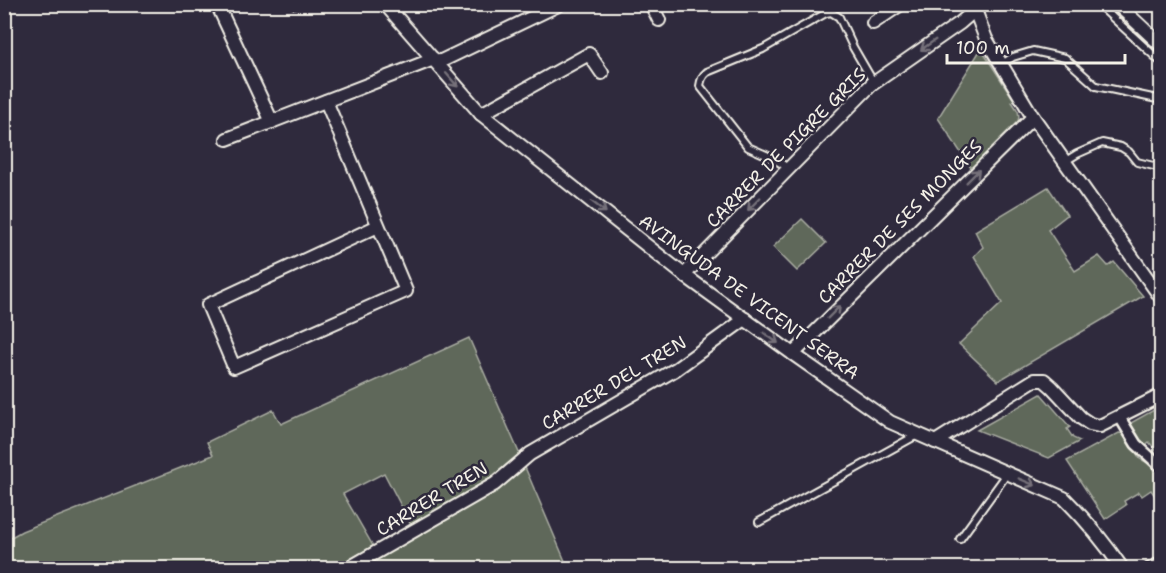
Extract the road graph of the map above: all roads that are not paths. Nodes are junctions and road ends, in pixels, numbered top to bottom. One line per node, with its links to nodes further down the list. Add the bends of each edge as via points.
1 (217, 4): 21 (street)
2 (385, 4): 12 (street, AVINGUDA DE VICENT SERRA)
3 (560, 4): 12 (street)
4 (651, 4): 9 (street)
5 (902, 4): 10 (street)
6 (1098, 4): 13 (lane)
7 (1117, 4): 11 (street)
8 (975, 7): 14 (street, via 986,39); 16 (street, CARRER DE PIGRE GRIS, one-way to 16, via 960,23)
9 (659, 20)
10 (873, 23)
11 (1161, 46)
12 (435, 61): 18 (street); 19 (street, AVINGUDA DE VICENT SERRA, one-way to 19)
13 (1161, 63)
14 (1002, 64): 17 (lane, via 1033,51 1065,58 1096,86); 20 (street)
15 (602, 73): 19 (street, via 589,54)
16 (871, 85): 25 (street, CARRER DE PIGRE GRIS); 25 (lane, via 839,17 831,12 763,50 703,75 700,86 748,147)
17 (1161, 100)
18 (326, 101): 21 (street); 26 (street)
19 (482, 114): 27 (street, AVINGUDA DE VICENT SERRA, one-way to 27)
20 (1033, 117): 23 (street); 30 (street, CARRER DE SES MONGES, one-way to 20)
21 (272, 122): 22 (street)
22 (227, 140)
23 (1064, 162): 24 (lane, via 1102,143 1121,147 1137,162); 28 (street)
24 (1161, 168)
25 (789, 169): 27 (street, CARRER DE PIGRE GRIS, one-way to 27)
26 (378, 226): 26 (street, via 406,291 234,367 208,305)
27 (684, 275): 29 (street, AVINGUDA DE VICENT SERRA)
28 (1161, 299)
29 (745, 319): 30 (street, AVINGUDA DE VICENT SERRA, one-way to 30); 35 (street, CARRER DEL TREN, via 676,369)
30 (793, 354): 33 (street, AVINGUDA DE VICENT SERRA, via 890,422)
31 (1161, 395): 32 (street)
32 (1119, 416): 34 (street, via 1100,426 1090,424 1044,380 1034,380); 36 (street, via 1136,444)
33 (917, 434): 34 (street, AVINGUDA DE VICENT SERRA); 38 (lane)
34 (935, 442): 37 (street, AVINGUDA DE VICENT SERRA)
35 (530, 454): 41 (street, CARRER TREN, via 495,484)
36 (1161, 468)
37 (1006, 473): 39 (lane); 42 (street, AVINGUDA DE VICENT SERRA, one-way to 42, via 1064,498)
38 (759, 522)
39 (960, 539)
40 (1161, 562): 43 (street)
41 (349, 568)
42 (1122, 568)
43 (1149, 568)

